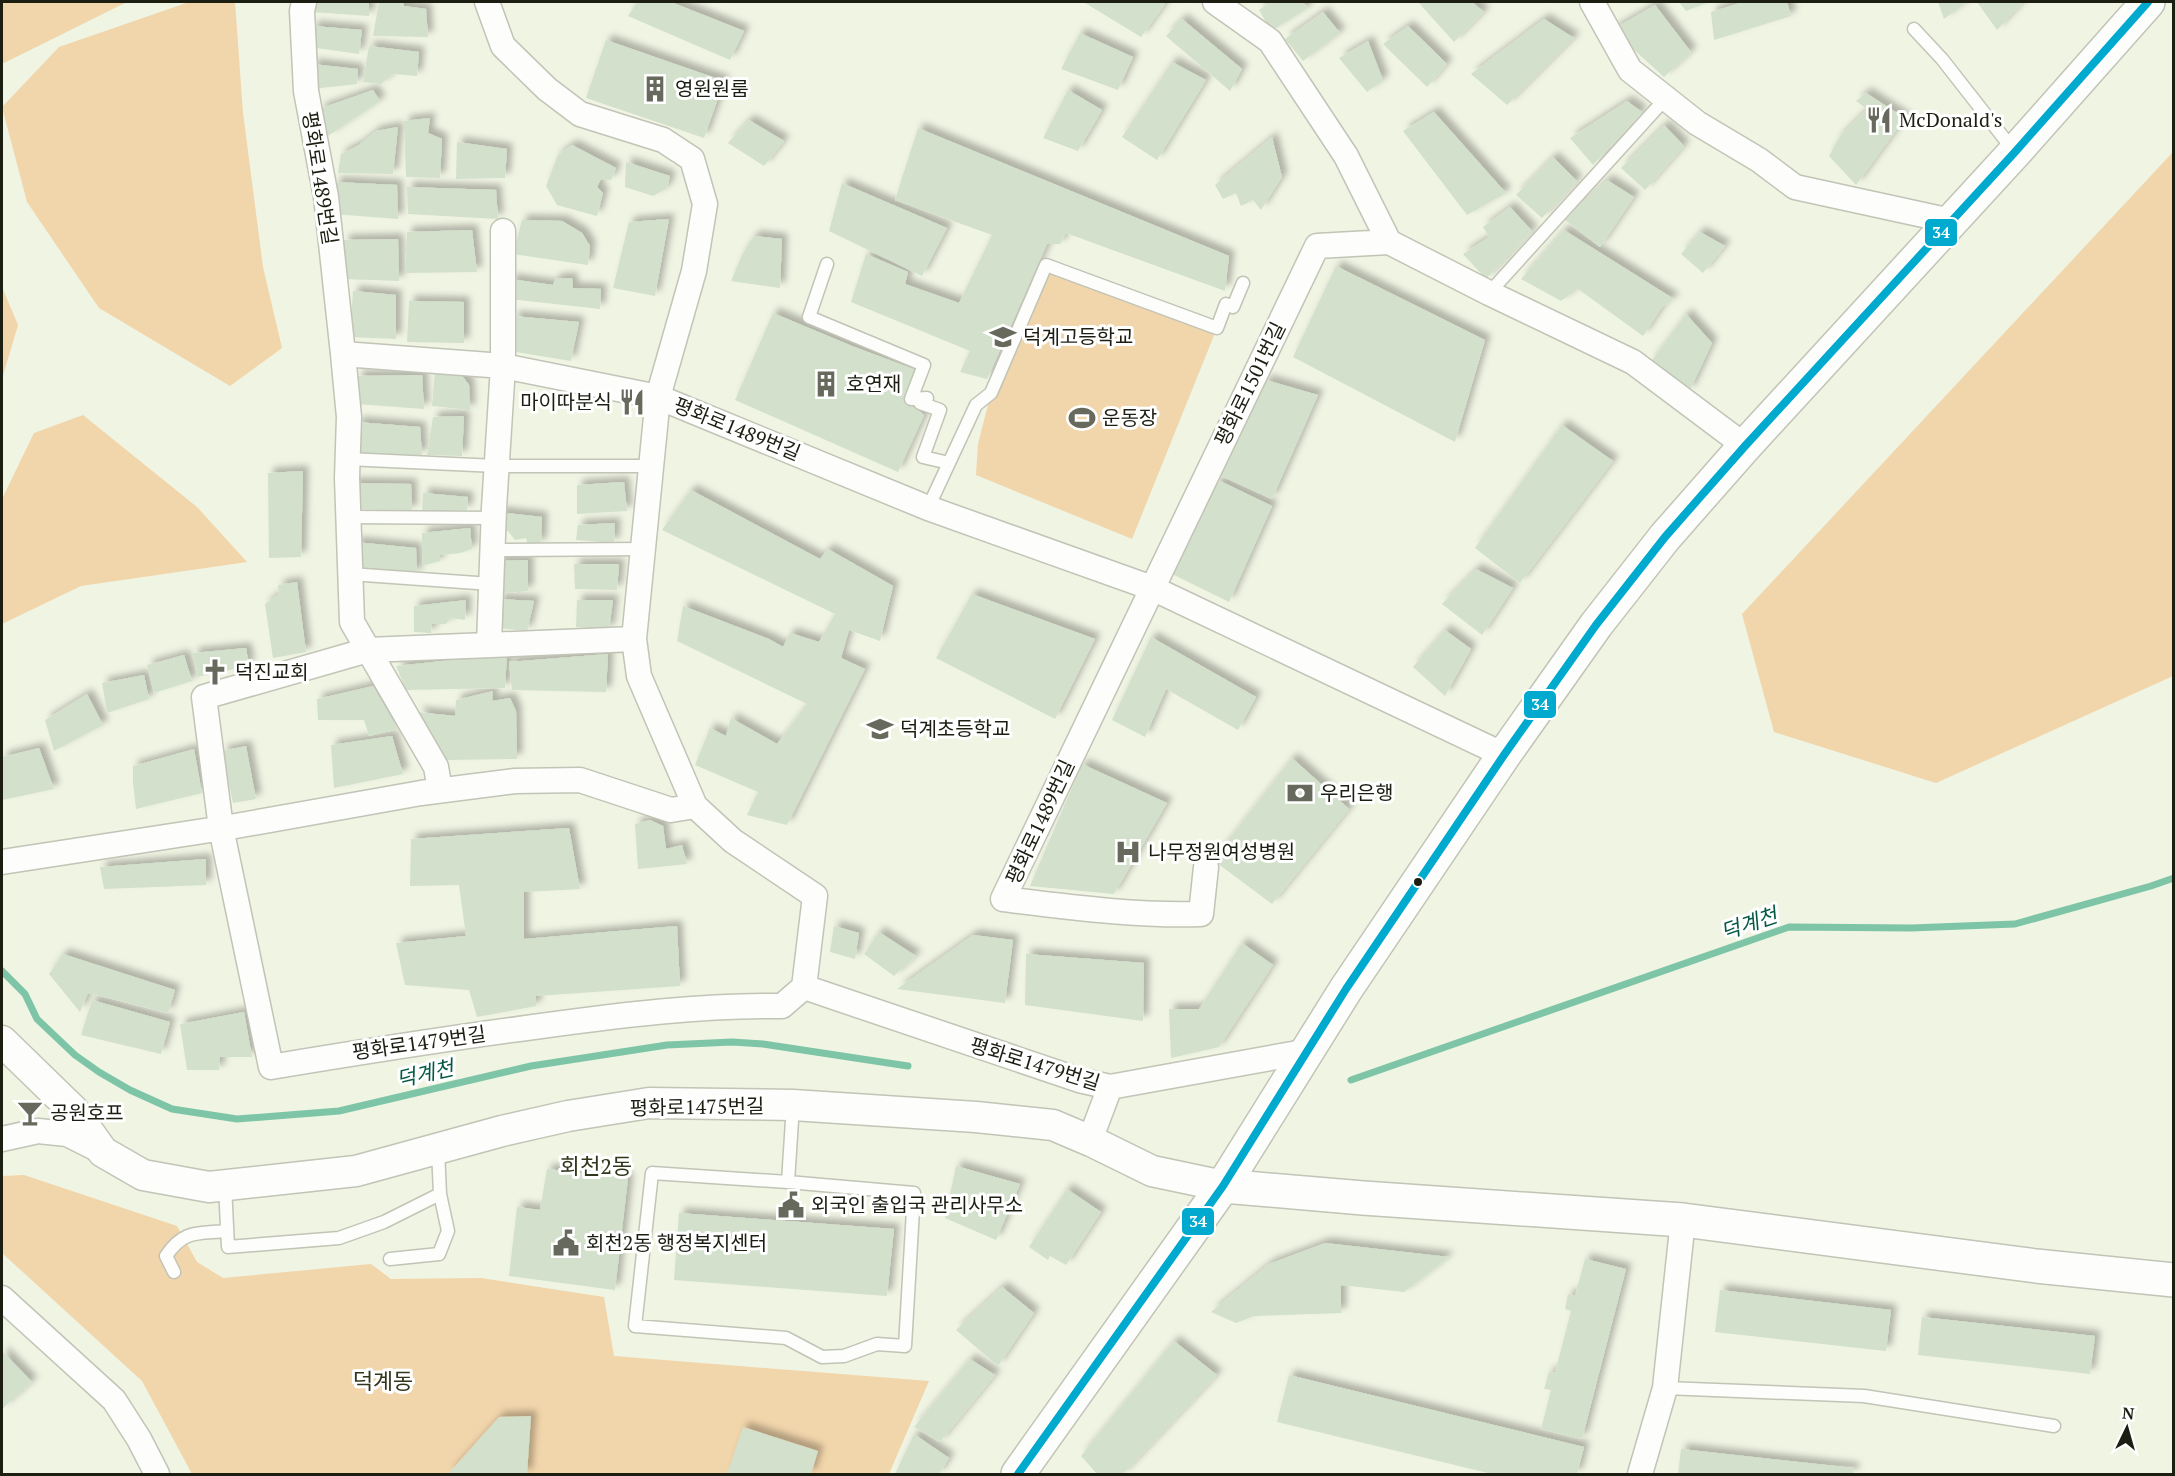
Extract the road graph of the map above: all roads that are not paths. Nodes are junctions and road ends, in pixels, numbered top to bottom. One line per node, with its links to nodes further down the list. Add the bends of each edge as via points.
1 (304, 2): 15 (street, 평화로1489번길, via 306,91 326,197)
2 (487, 2): 17 (street, 평화로1489번길, via 503,46 580,114 663,140 692,159 705,204 694,271)
3 (1215, 2): 11 (street, via 1270,41 1346,156)
4 (1592, 2): 7 (street, via 1630,70)
5 (2148, 2): 8 (main road)
6 (1914, 29): 8 (lane)
7 (1666, 98): 9 (street, via 1795,187); 14 (lane)
8 (2015, 152): 9 (main road)
9 (1951, 221): 18 (main road)
10 (503, 231): 16 (street)
11 (1389, 242): 14 (street); 30 (street, 평화로1501번길, via 1317,246)
12 (827, 264): 20 (lane, via 809,317 924,365 911,399 927,398 920,403 940,410 923,457)
13 (1243, 283): 20 (lane, via 1233,307 1226,304 1217,328 1046,266 991,393 976,405)
14 (1489, 293): 18 (street, via 1633,362)
15 (343, 354): 16 (street, 평화로1489번길); 19 (street, 평화로1489번길, via 349,417)
16 (503, 366): 17 (street, 평화로1489번길); 21 (street)
17 (658, 397): 22 (street, 평화로1489번길); 23 (street, 평화로1489번길)
18 (1745, 446): 34 (main road, via 1665,537 1596,625)
19 (347, 459): 21 (lane); 24 (street, 평화로1489번길)
20 (949, 463): 23 (lane)
21 (496, 466): 22 (lane); 25 (street)
22 (651, 466): 26 (street, 평화로1489번길)
23 (928, 508): 30 (street, 평화로1489번길)
24 (348, 516): 25 (lane); 28 (street, 평화로1489번길)
25 (494, 518): 27 (street)
26 (644, 549): 27 (lane); 31 (street, 평화로1489번길)
27 (492, 550): 29 (street)
28 (350, 574): 29 (lane); 33 (street, 평화로1489번길, via 352,622)
29 (491, 585): 32 (street)
30 (1152, 588): 34 (street, 평화로1489번길); 39 (street, 평화로1489번길, via 1004,899 1096,910 1201,914)
31 (634, 639): 32 (street); 36 (street, via 639,676)
32 (489, 644): 33 (street)
33 (368, 650): 35 (street, 평화로1489번길, via 436,767); 37 (street, via 204,696)
34 (1504, 755): 42 (main road)
35 (440, 790): 36 (street, via 515,781 580,780 671,810); 37 (street)
36 (695, 806): 40 (street, via 733,842 814,896)
37 (221, 828): 38 (street); 40 (street, 평화로1479번길, via 271,1067 594,1019 733,1005 782,1006)
38 (2, 862)
39 (1206, 867)
40 (804, 987): 43 (street, 평화로1479번길)
41 (2, 1041): 48 (street, 평화로1475번길, via 73,1110)
42 (1300, 1064): 43 (street, 평화로1479번길); 51 (main road)
43 (1110, 1087): 46 (street)
44 (794, 1105): 46 (street, 평화로1475번길, via 1053,1125); 47 (street, 평화로1475번길, via 648,1103 568,1116); 49 (lane)
45 (2, 1139): 48 (street, 평화로1475번길, via 38,1131 67,1134)
46 (1090, 1140): 51 (street, 평화로1475번길, via 1152,1171)
47 (438, 1150): 50 (street, 평화로1475번길, via 356,1171); 52 (lane)
48 (103, 1152): 50 (street, 평화로1475번길, via 143,1175 209,1187)
49 (788, 1182): 49 (lane, via 915,1193 905,1346 877,1344 844,1356 822,1358 786,1338 635,1326 652,1173)
50 (225, 1186): 54 (lane)
51 (1223, 1186): 53 (main road); 62 (main road)
52 (440, 1194): 54 (lane, via 384,1222 339,1238 228,1247); 55 (lane, via 448,1231 439,1254)
53 (1683, 1220): 57 (main road); 59 (street)
54 (227, 1231): 56 (lane, via 193,1234 176,1241 166,1257)
55 (390, 1259)
56 (174, 1272)
57 (2174, 1280)
58 (2, 1298): 61 (street, via 114,1400)
59 (1665, 1388): 60 (lane, via 1864,1396); 63 (street)
60 (2054, 1426)
61 (157, 1474)
62 (1018, 1474)
63 (1640, 1474)

